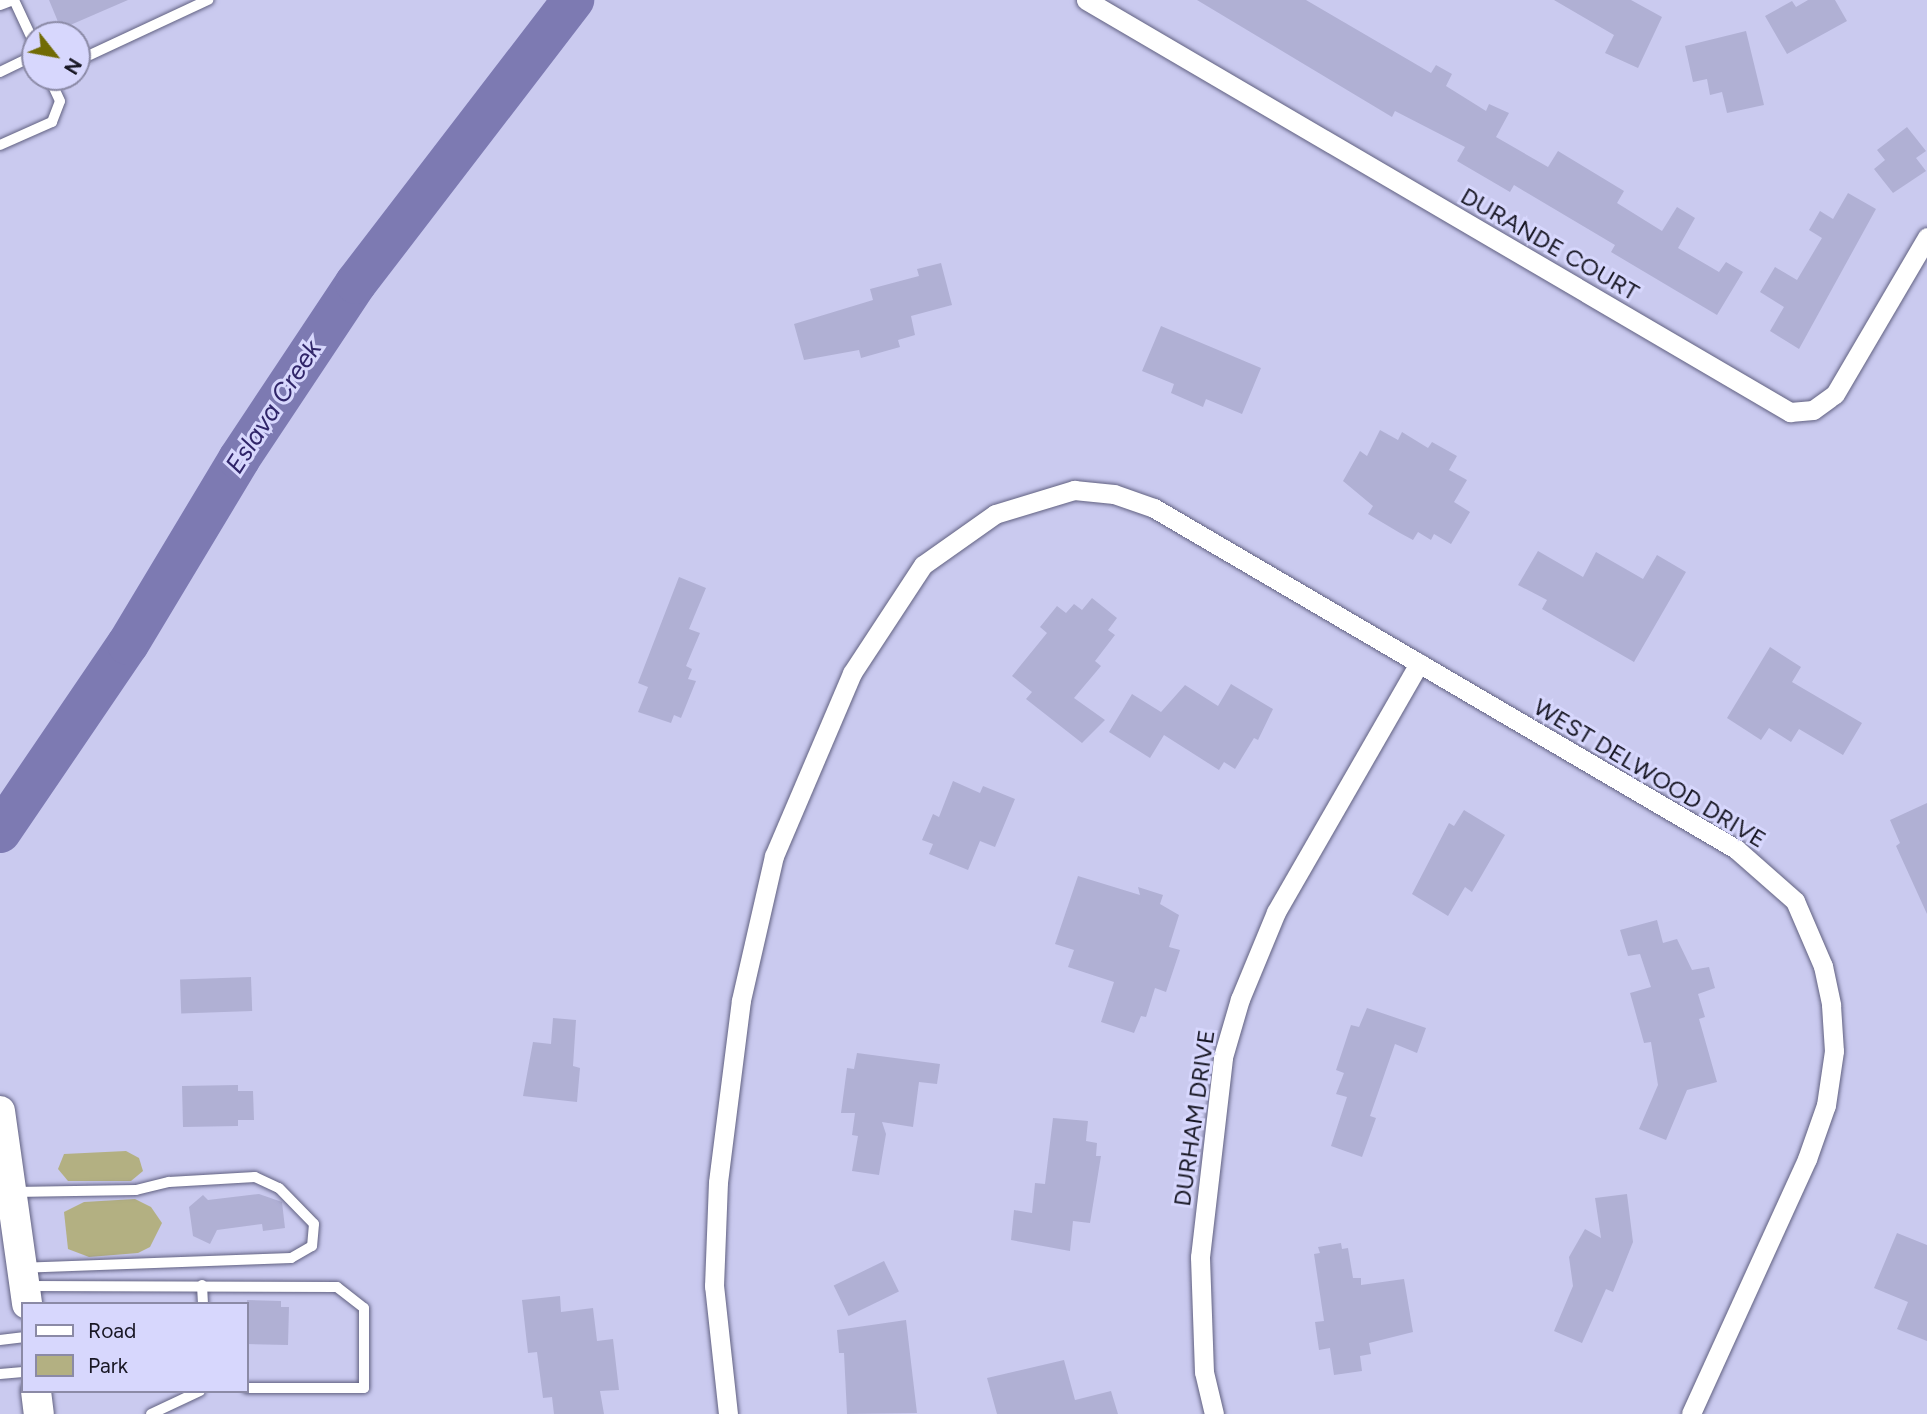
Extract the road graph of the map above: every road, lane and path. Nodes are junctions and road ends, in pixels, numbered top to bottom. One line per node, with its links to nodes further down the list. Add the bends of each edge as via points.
1 (13, 0): 4 (lane); 5 (lane)
2 (208, 0): 6 (lane)
3 (1086, 0): 11 (street, DURANDE COURT, via 1790,412 1813,410 1835,394)
4 (0, 5)
5 (23, 21)
6 (91, 54)
7 (21, 62): 8 (lane)
8 (0, 72)
9 (55, 91): 10 (lane, via 60,101 52,122)
10 (0, 145)
11 (1927, 237)
12 (1419, 663): 27 (street, WEST DELWOOD DRIVE, via 1154,508 1114,494 1074,490 1032,499 995,514 923,565 852,673 774,856 741,1000 722,1140 714,1286); 28 (street, DURHAM DRIVE, via 1276,912 1240,999 1223,1057 1200,1257 1204,1372); 29 (street, WEST DELWOOD DRIVE, via 1736,849 1795,901 1823,966 1832,1005 1834,1051 1826,1105 1807,1159)
13 (0, 1111): 14 (main road)
14 (13, 1192): 16 (main road); 16 (lane, via 136,1190 169,1182 255,1177 278,1188 314,1224 312,1246 290,1258)
15 (202, 1285): 16 (lane); 17 (lane); 22 (lane, via 337,1287 351,1293 365,1308 364,1388)
16 (25, 1286)
17 (203, 1302)
18 (21, 1337): 19 (lane)
19 (0, 1339)
20 (21, 1372): 21 (lane)
21 (0, 1374)
22 (248, 1388)
23 (37, 1393): 25 (main road)
24 (196, 1393): 26 (lane)
25 (39, 1414)
26 (150, 1414)
27 (728, 1414)
28 (1214, 1414)
29 (1691, 1414)

